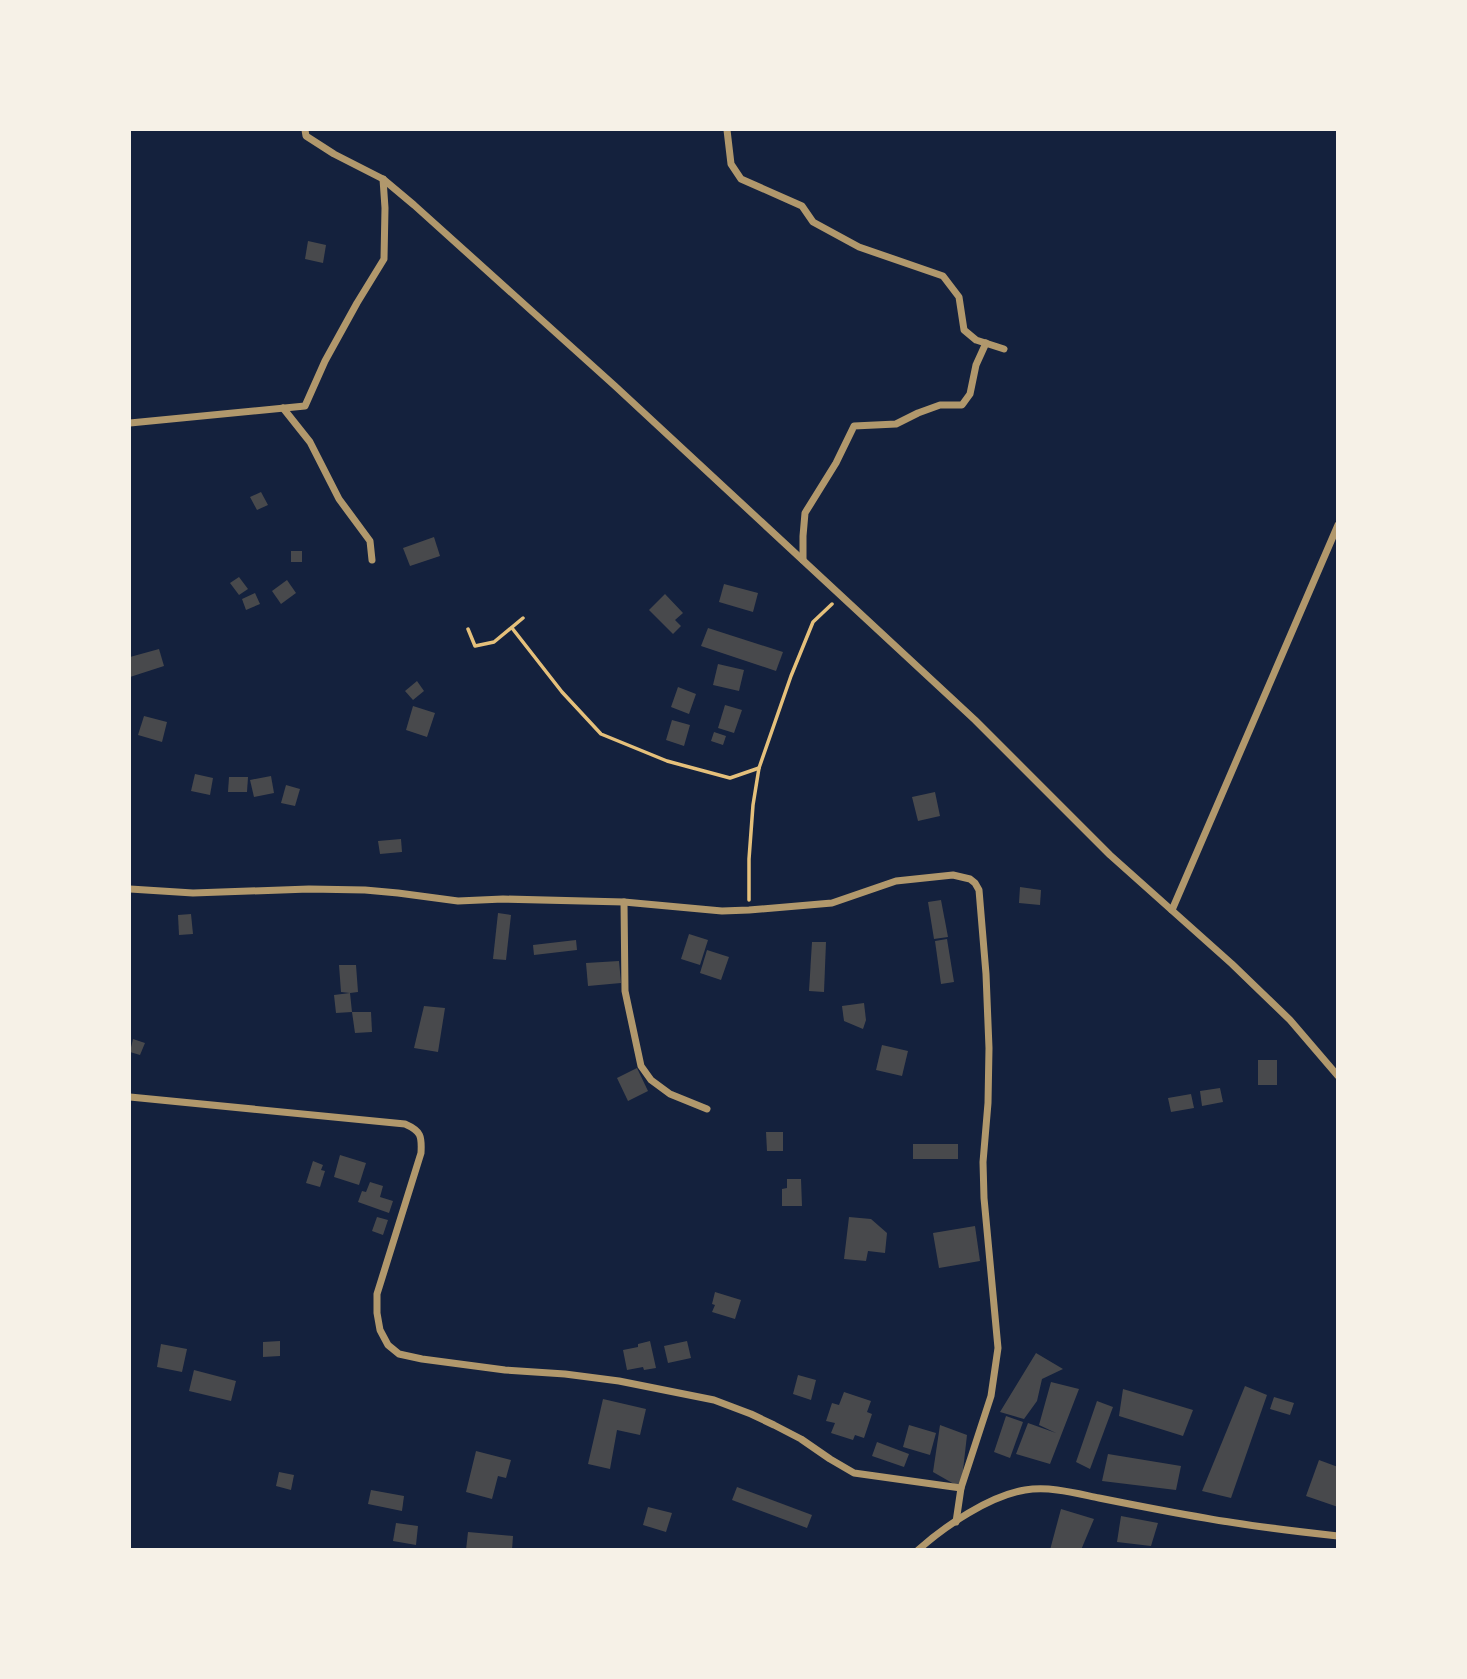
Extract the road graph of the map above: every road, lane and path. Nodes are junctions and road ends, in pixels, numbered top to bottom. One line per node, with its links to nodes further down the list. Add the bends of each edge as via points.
1 (305, 130): 3 (street, via 306,136)
2 (727, 130): 4 (street, via 731,164 741,179 802,206 813,222 859,247 943,276 959,297 964,330)
3 (383, 179): 6 (street, via 384,259 304,405); 10 (street)
4 (986, 343): 5 (street); 10 (street, via 962,405 940,405 895,424 854,426 805,513)
5 (1004, 349)
6 (283, 408): 7 (street); 9 (street, via 310,442 339,499 370,541)
7 (130, 423)
8 (1338, 525): 19 (street)
9 (372, 560)
10 (803, 560): 11 (street)
11 (841, 594): 15 (path, via 813,622); 19 (street)
12 (523, 618): 13 (path)
13 (512, 628): 14 (path, via 494,642 475,646); 15 (path, via 601,734 667,761 730,778)
14 (468, 629)
15 (759, 768): 18 (path, via 749,859)
16 (130, 889): 17 (street, via 193,893 365,890 458,901)
17 (624, 902): 18 (street); 22 (street, via 625,991 641,1066 650,1080 670,1094)
18 (749, 910): 23 (street, via 832,903 895,881 953,875 970,879 979,890 989,1048 984,1198 998,1348 992,1396)
19 (1172, 910): 20 (street, via 1290,1020)
20 (1338, 1076)
21 (130, 1097): 23 (street, via 405,1124 418,1132 421,1153 377,1294 380,1330 399,1354 619,1381 714,1400 801,1439 854,1473)
22 (707, 1109)
23 (961, 1489): 24 (street)
24 (956, 1522): 25 (street, via 1009,1494 1041,1489); 26 (street)
25 (1338, 1536)
26 (918, 1549)

